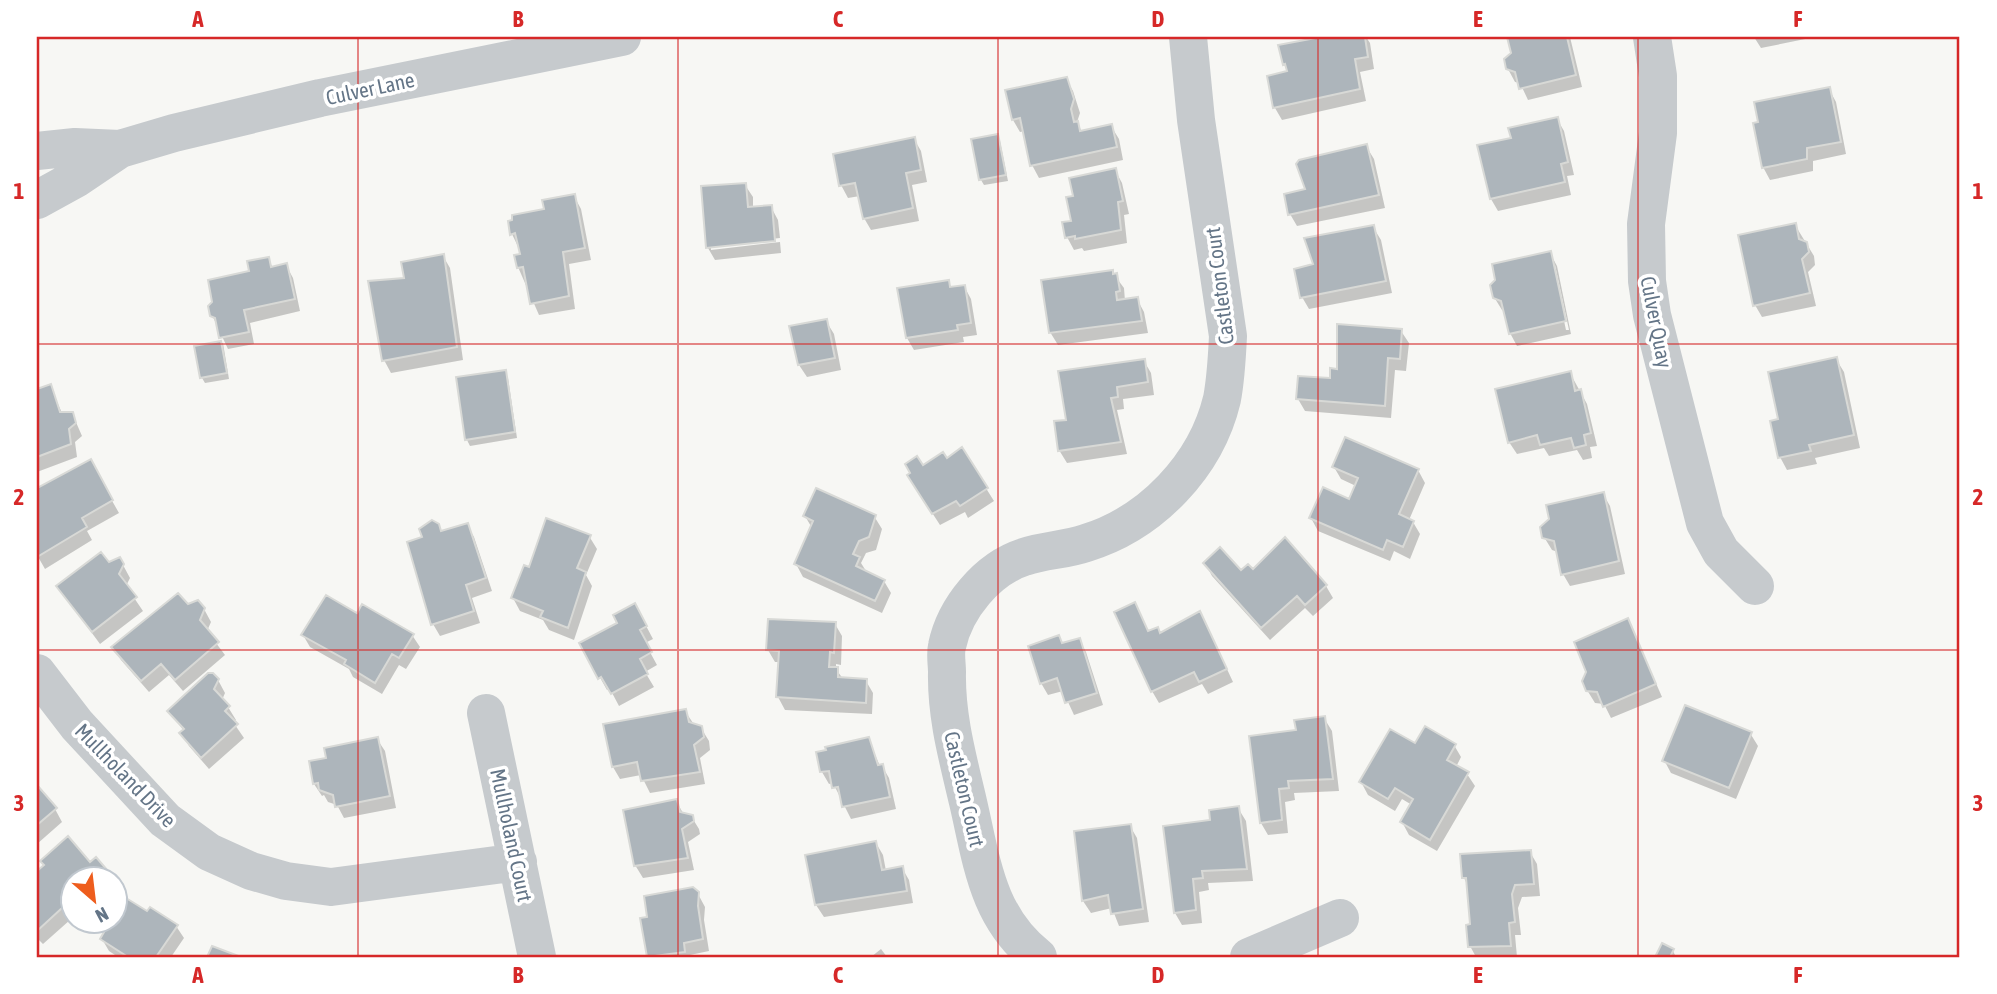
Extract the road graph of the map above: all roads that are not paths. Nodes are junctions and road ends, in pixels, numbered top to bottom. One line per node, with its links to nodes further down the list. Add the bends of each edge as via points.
1 (622, 37): 4 (street, Culver Lane, via 320,98)
2 (1188, 37): 13 (street, Castleton Court, via 1228,336 1221,402 1206,440 1184,475 1130,524 1087,543 1023,557 995,573 971,595 947,647 949,721 989,893 1005,923)
3 (1652, 37): 7 (street, Culver Quay, via 1658,88 1658,133 1646,224 1652,315 1705,523 1721,552)
4 (120, 149): 5 (street, Culver Lane); 6 (street, Culver Lane)
5 (37, 151)
6 (37, 200)
7 (1755, 586)
8 (37, 673): 10 (street, Mullholand Drive, via 77,725 165,820 209,852 251,871 331,887)
9 (486, 713): 10 (street, Mullholand Court)
10 (518, 862): 12 (street, Mullholand Court)
11 (1340, 918): 14 (street)
12 (537, 957)
13 (1038, 957)
14 (1249, 957)

